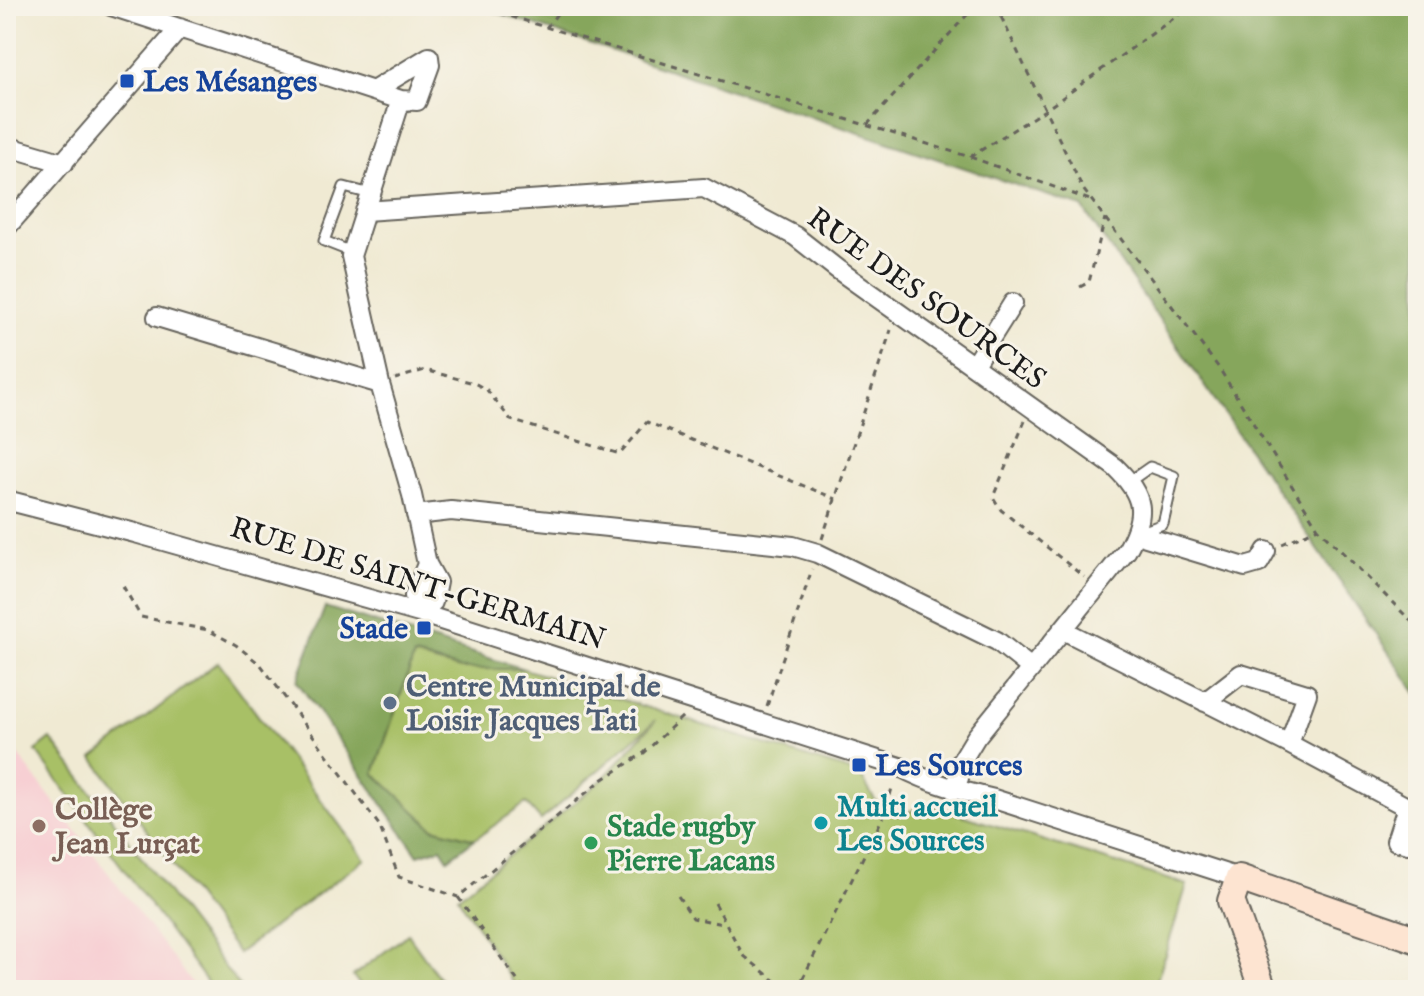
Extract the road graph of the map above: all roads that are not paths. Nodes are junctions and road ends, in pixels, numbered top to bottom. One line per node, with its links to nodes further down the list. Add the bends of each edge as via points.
1 (111, 6): 2 (street)
2 (180, 28): 3 (street); 6 (street)
3 (373, 91): 4 (street); 4 (street, via 429,57 417,101)
4 (401, 100): 7 (street)
5 (6, 146): 6 (street)
6 (64, 163): 8 (street)
7 (368, 203): 9 (street); 9 (lane, via 344,187 324,241); 12 (street, RUE DES SOURCES, via 704,188 795,236)
8 (6, 228)
9 (352, 252): 13 (street)
10 (1013, 303): 12 (street)
11 (157, 317): 13 (street)
12 (974, 365): 14 (street, RUE DES SOURCES)
13 (380, 384): 16 (street)
14 (1130, 481): 17 (street, via 1142,506); 17 (lane, via 1150,467 1174,476 1163,524)
15 (6, 500): 19 (street, RUE DE SAINT-GERMAIN)
16 (416, 515): 19 (street, via 427,564 414,596); 21 (street, via 451,511 793,546 997,641)
17 (1136, 534): 18 (street, via 1245,567 1259,563); 20 (street)
18 (1266, 551)
19 (419, 613): 24 (street, RUE DE SAINT-GERMAIN, via 919,777)
20 (1063, 630): 21 (street); 22 (street)
21 (1031, 668): 24 (street, via 976,737 956,770)
22 (1205, 702): 23 (street); 23 (street, via 1241,674 1307,694)
23 (1289, 744): 25 (street)
24 (956, 784): 27 (street, RUE DE SAINT-GERMAIN, via 974,783 994,799)
25 (1413, 810): 26 (street, via 1396,841 1408,844)
26 (1418, 834)
27 (1239, 878): 28 (street, RUE DE SAINT-GERMAIN); 29 (street, via 1231,901)
28 (1418, 940)
29 (1263, 990)

